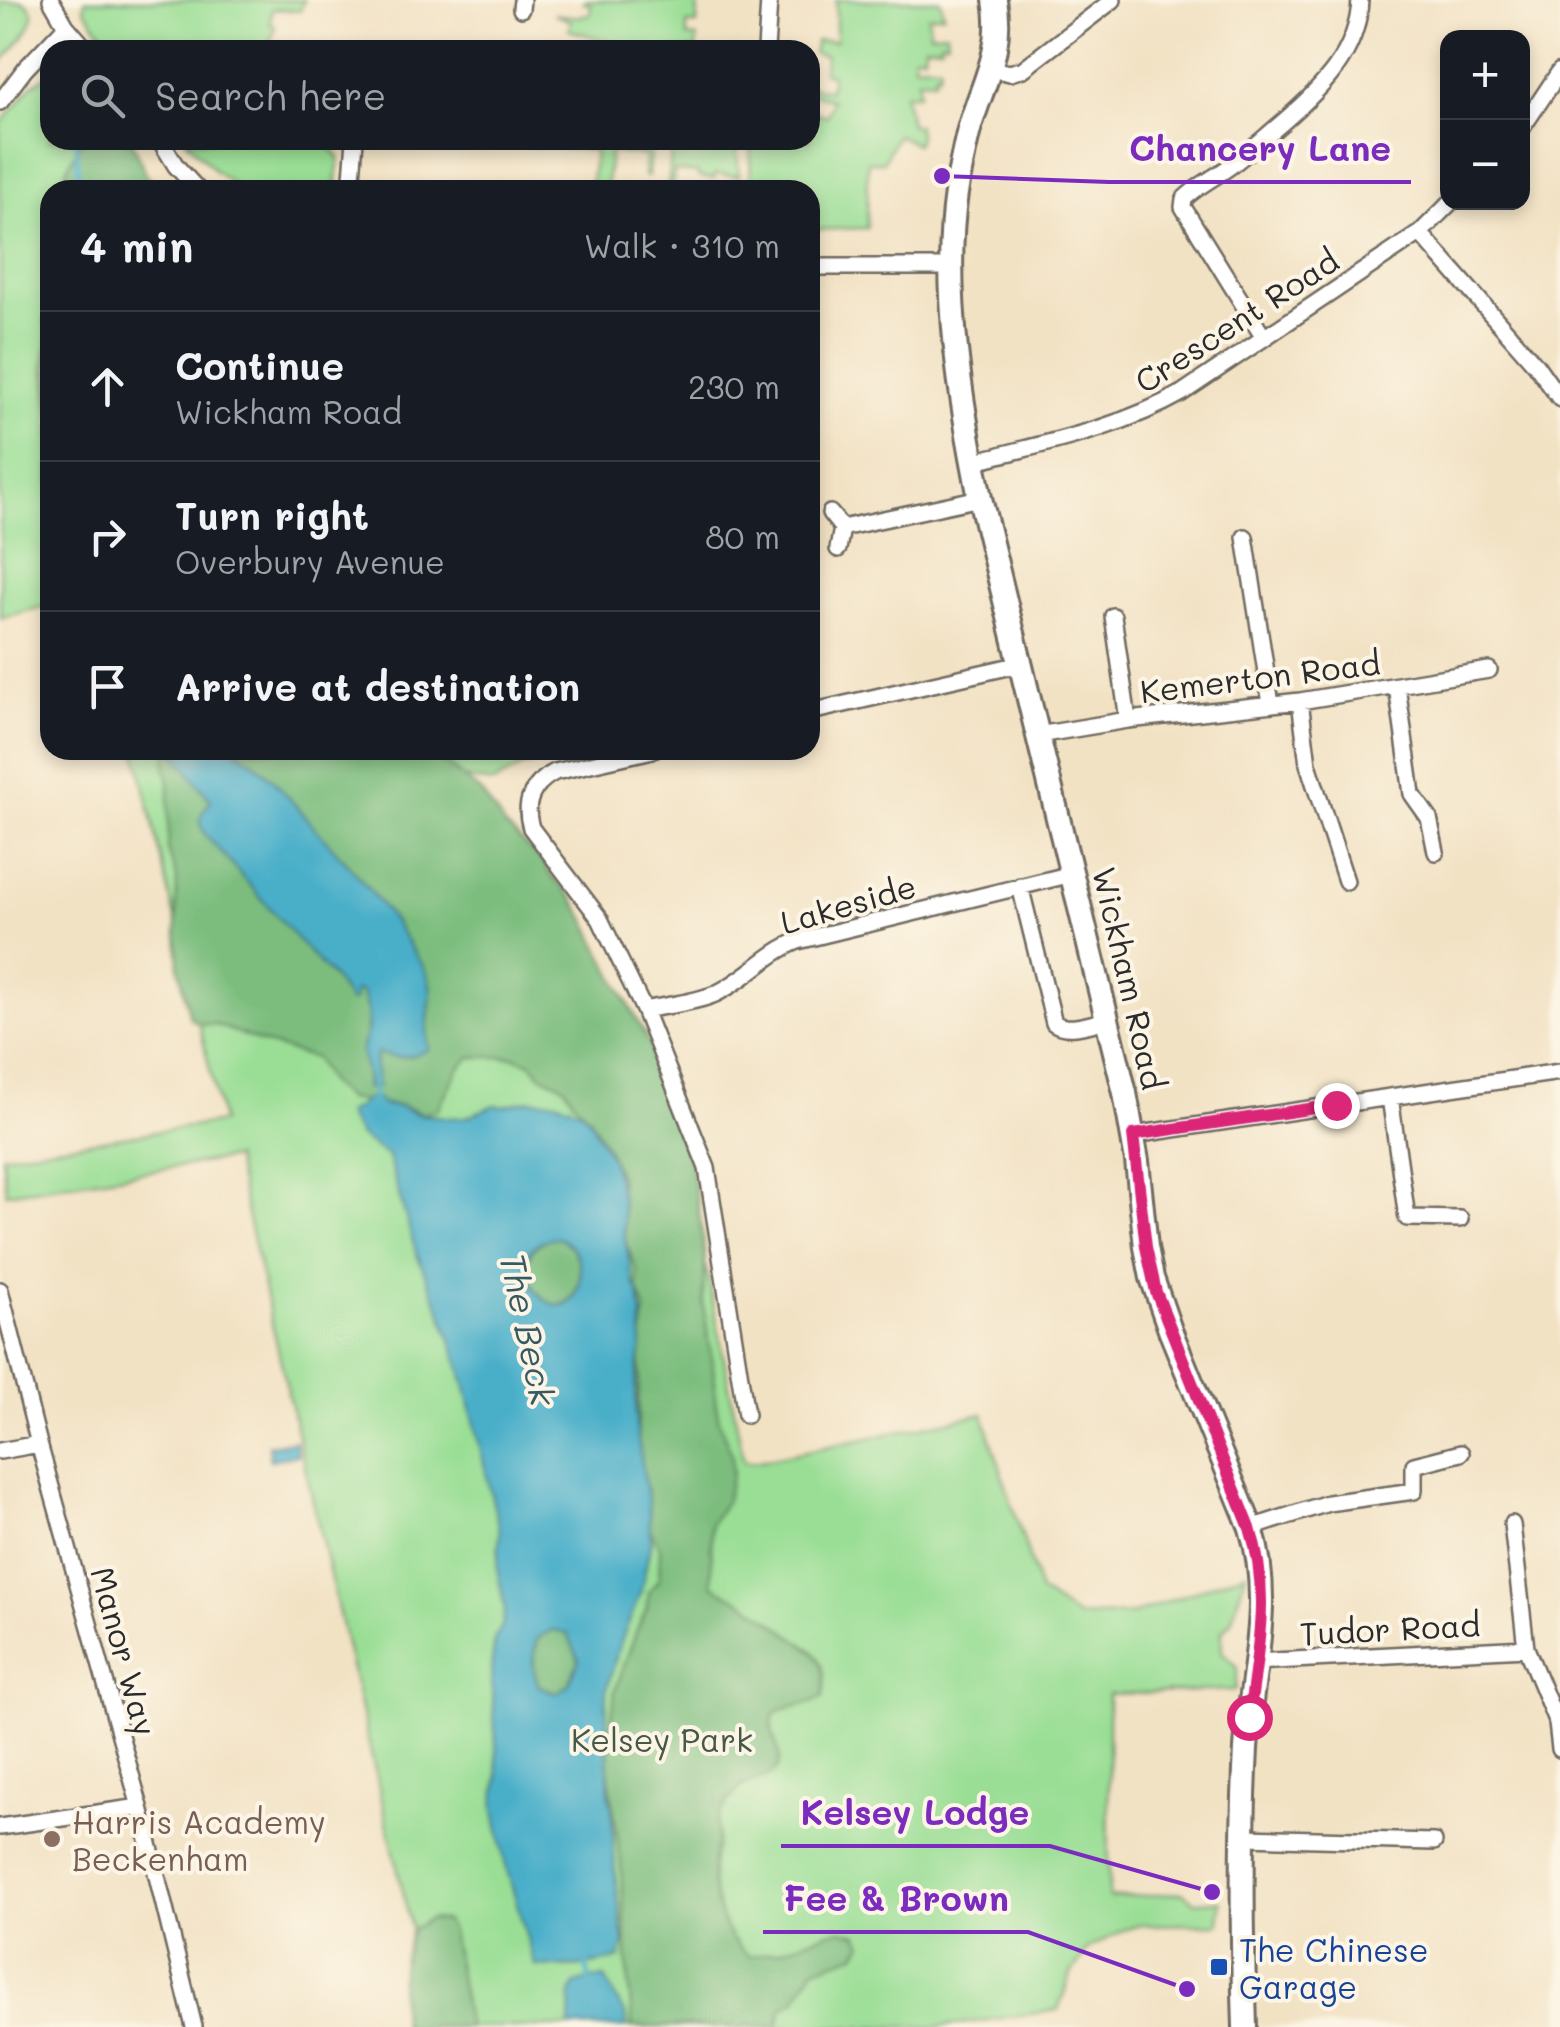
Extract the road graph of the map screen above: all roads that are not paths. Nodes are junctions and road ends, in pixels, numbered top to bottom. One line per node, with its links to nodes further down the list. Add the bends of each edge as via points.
1 (51, 0): 6 (street)
2 (768, 0): 9 (street)
3 (995, 0): 11 (main road, Wickham Road)
4 (1113, 0): 11 (street, via 1023,69)
5 (1360, 0): 23 (street, via 1354,34 1331,75 1258,144 1184,199)
6 (66, 26): 7 (street); 8 (street)
7 (52, 40)
8 (78, 40)
9 (766, 40)
10 (40, 53): 13 (street)
11 (992, 69): 22 (main road, Wickham Road, via 959,176)
12 (1560, 71): 14 (street)
13 (0, 102)
14 (1527, 120)
15 (166, 150): 17 (street)
16 (354, 150): 18 (street)
17 (189, 180)
18 (352, 180)
19 (1443, 210): 20 (street, Crescent Road)
20 (1420, 233): 23 (street, Crescent Road); 24 (street)
21 (820, 267): 22 (street)
22 (952, 267): 25 (main road, Wickham Road)
23 (1264, 338): 25 (street, Crescent Road, via 1134,417)
24 (1560, 400)
25 (972, 462): 26 (main road, Wickham Road)
26 (980, 498): 28 (street); 32 (main road, Wickham Road)
27 (830, 513): 28 (street)
28 (842, 528): 30 (street)
29 (1245, 537): 36 (street)
30 (838, 549)
31 (1113, 616): 38 (street)
32 (1021, 664): 37 (street); 39 (main road, Wickham Road)
33 (1489, 670): 34 (street, Kemerton Road)
34 (1397, 686): 35 (street, Kemerton Road); 41 (street, via 1412,794 1429,818)
35 (1300, 701): 36 (street, Kemerton Road); 43 (street, via 1308,764)
36 (1271, 704): 38 (street, Kemerton Road)
37 (820, 710)
38 (1128, 720): 39 (street, Kemerton Road)
39 (1038, 735): 42 (main road, Wickham Road)
40 (609, 760): 45 (street, via 543,778 527,808 531,828 600,918)
41 (1436, 852)
42 (1072, 874): 44 (street, Lakeside); 46 (main road, Wickham Road)
43 (1346, 881)
44 (1020, 886): 45 (street, Lakeside, via 798,941 712,995); 46 (street, via 1054,1023 1066,1028)
45 (644, 1010): 52 (street, via 707,1168)
46 (1108, 1020): 49 (main road, Wickham Road)
47 (1560, 1072): 48 (street)
48 (1390, 1097): 49 (street); 50 (street, via 1408,1218)
49 (1133, 1135): 57 (main road, Wickham Road, via 1156,1292)
50 (1460, 1219)
51 (0, 1290): 53 (street, Manor Way)
52 (746, 1415)
53 (39, 1444): 54 (street); 61 (street, Manor Way)
54 (0, 1452)
55 (1461, 1453): 57 (street, via 1414,1465 1414,1491 1328,1503)
56 (1512, 1524): 58 (street)
57 (1250, 1528): 59 (main road, Wickham Road, via 1262,1594)
58 (1526, 1648): 59 (street, Tudor Road); 60 (street, via 1557,1723)
59 (1256, 1662): 63 (main road, Wickham Road)
60 (1560, 1748)
61 (140, 1806): 62 (street); 65 (street, Manor Way)
62 (0, 1827)
63 (1243, 1837): 64 (street); 66 (main road, Wickham Road)
64 (1434, 1842)
65 (194, 2027)
66 (1245, 2027)

